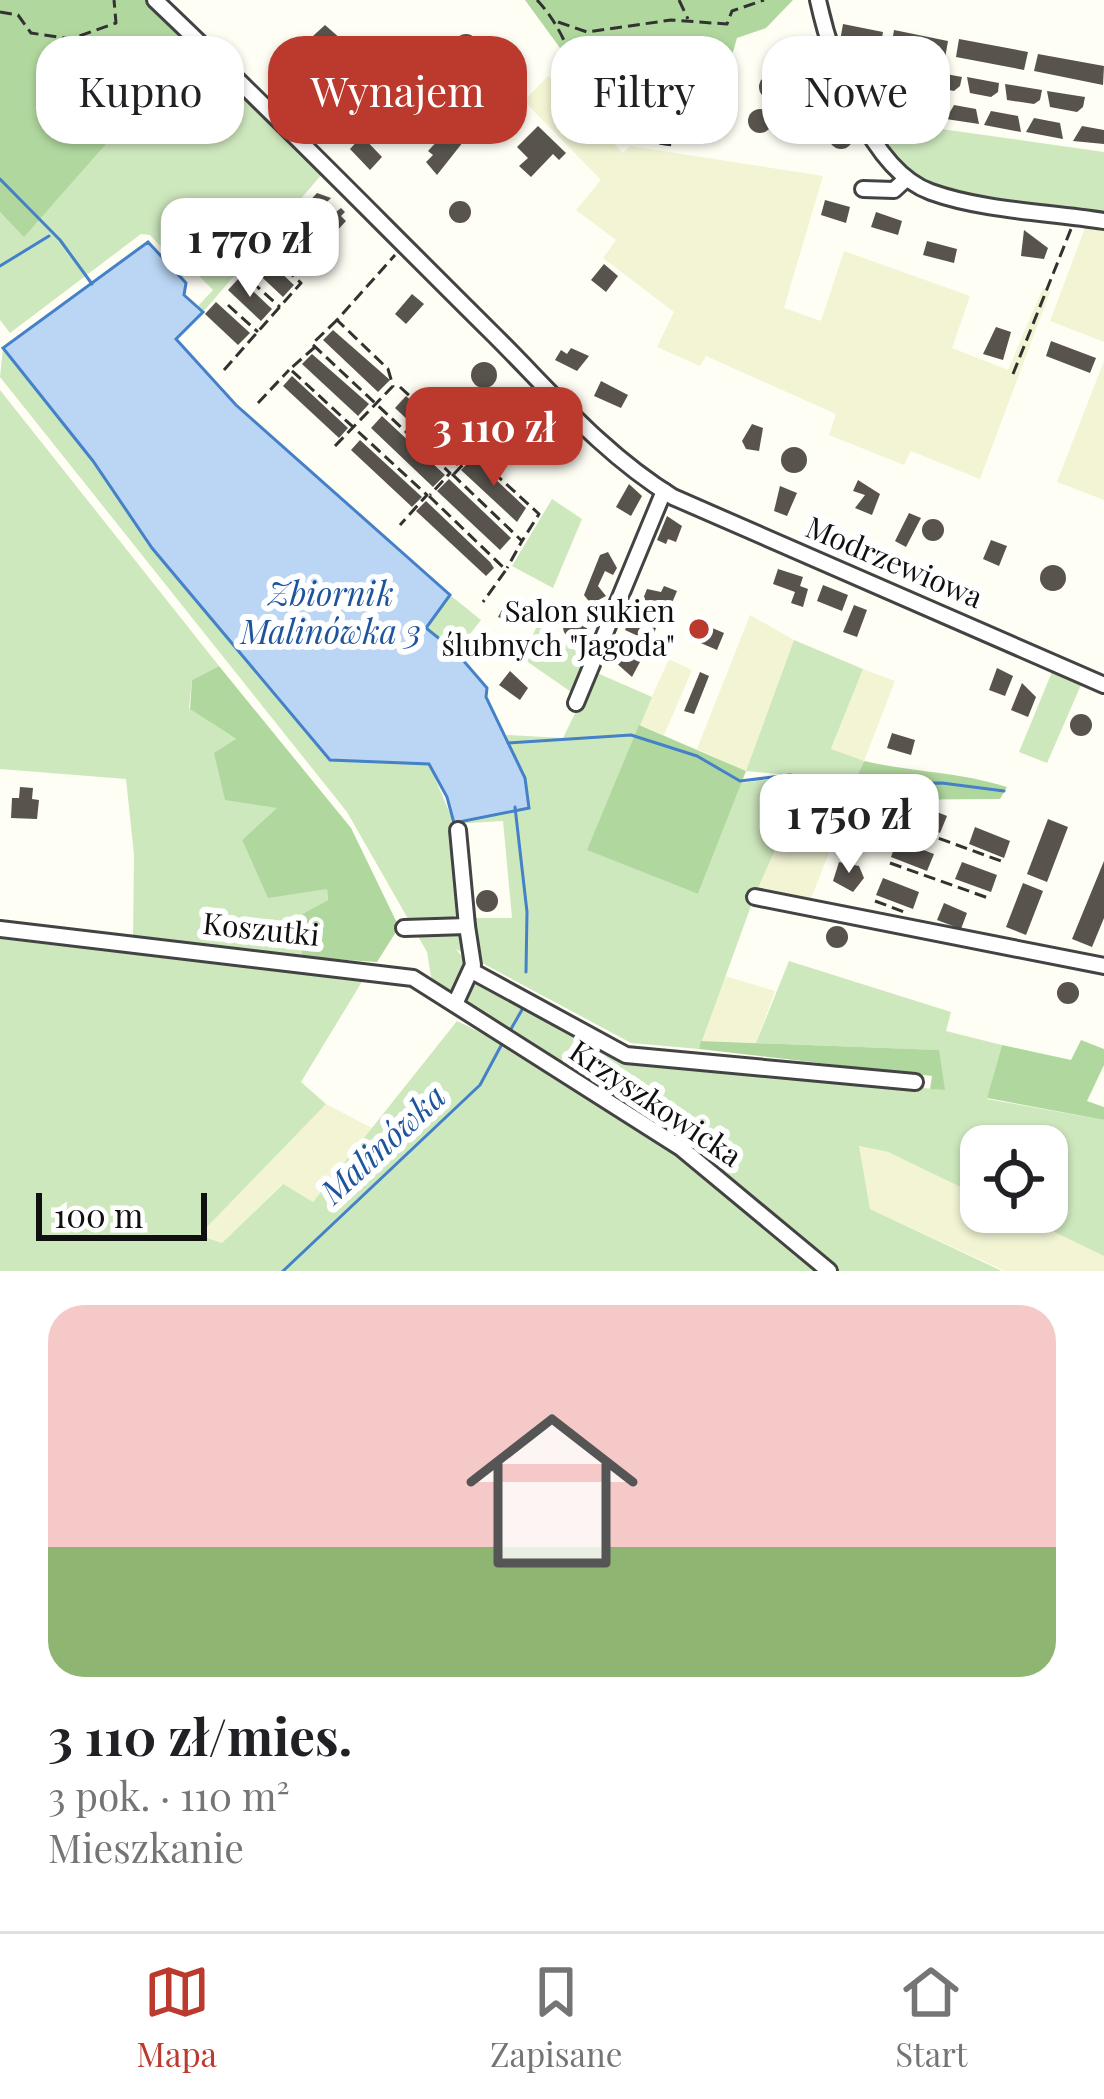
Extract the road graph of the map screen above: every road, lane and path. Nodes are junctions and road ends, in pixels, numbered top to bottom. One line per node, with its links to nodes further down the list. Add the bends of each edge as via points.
1 (114, 0): 7 (path, via 116,23 71,39 31,32 18,15)
2 (155, 0): 15 (street, Modrzewiowa)
3 (537, 0): 9 (path)
4 (679, 0): 8 (path)
5 (764, 0): 8 (path, via 732,10 727,24)
6 (818, 0): 11 (street, via 852,96)
7 (0, 12)
8 (689, 20): 9 (path, via 587,32)
9 (558, 22): 10 (path, via 599,116 636,141)
10 (672, 146)
11 (906, 179): 12 (street, via 894,190); 13 (street, via 932,193)
12 (863, 189)
13 (1076, 217): 14 (street); 25 (path)
14 (1104, 221)
15 (405, 244): 20 (path); 33 (street, Modrzewiowa, via 586,435)
16 (274, 258): 19 (path, via 302,283)
17 (251, 281): 19 (path)
18 (228, 305): 21 (path)
19 (280, 307): 21 (path)
20 (337, 320): 22 (path); 28 (path, via 394,377)
21 (258, 332): 24 (path)
22 (315, 347): 23 (path); 28 (path)
23 (290, 369): 27 (path); 29 (path)
24 (224, 370)
25 (1013, 374)
26 (400, 387): 31 (path)
27 (258, 403)
28 (375, 403): 29 (path); 32 (path)
29 (354, 426): 30 (path); 34 (path)
30 (335, 446)
31 (475, 452): 32 (path); 36 (path, via 539,514)
32 (452, 474): 34 (path); 36 (path)
33 (664, 491): 39 (street, Modrzewiowa); 40 (street)
34 (428, 496): 35 (path); 37 (path)
35 (400, 525)
36 (522, 542): 37 (path)
37 (506, 570): 38 (path)
38 (483, 602)
39 (1104, 685)
40 (576, 703)
41 (905, 826): 43 (path)
42 (458, 830): 49 (street)
43 (1000, 861)
44 (890, 863): 46 (path)
45 (755, 897): 53 (street)
46 (991, 898)
47 (875, 901): 48 (path)
48 (908, 914)
49 (467, 926): 51 (street); 52 (street)
50 (0, 928): 54 (street, Koszutki, via 380,970 413,978)
51 (404, 928)
52 (473, 964): 54 (street); 56 (street, via 626,1055)
53 (1104, 966)
54 (455, 1004): 55 (street, Koszutki)
55 (500, 1034): 57 (street, Krzyszkowicka, via 681,1148)
56 (915, 1082)
57 (829, 1271)

